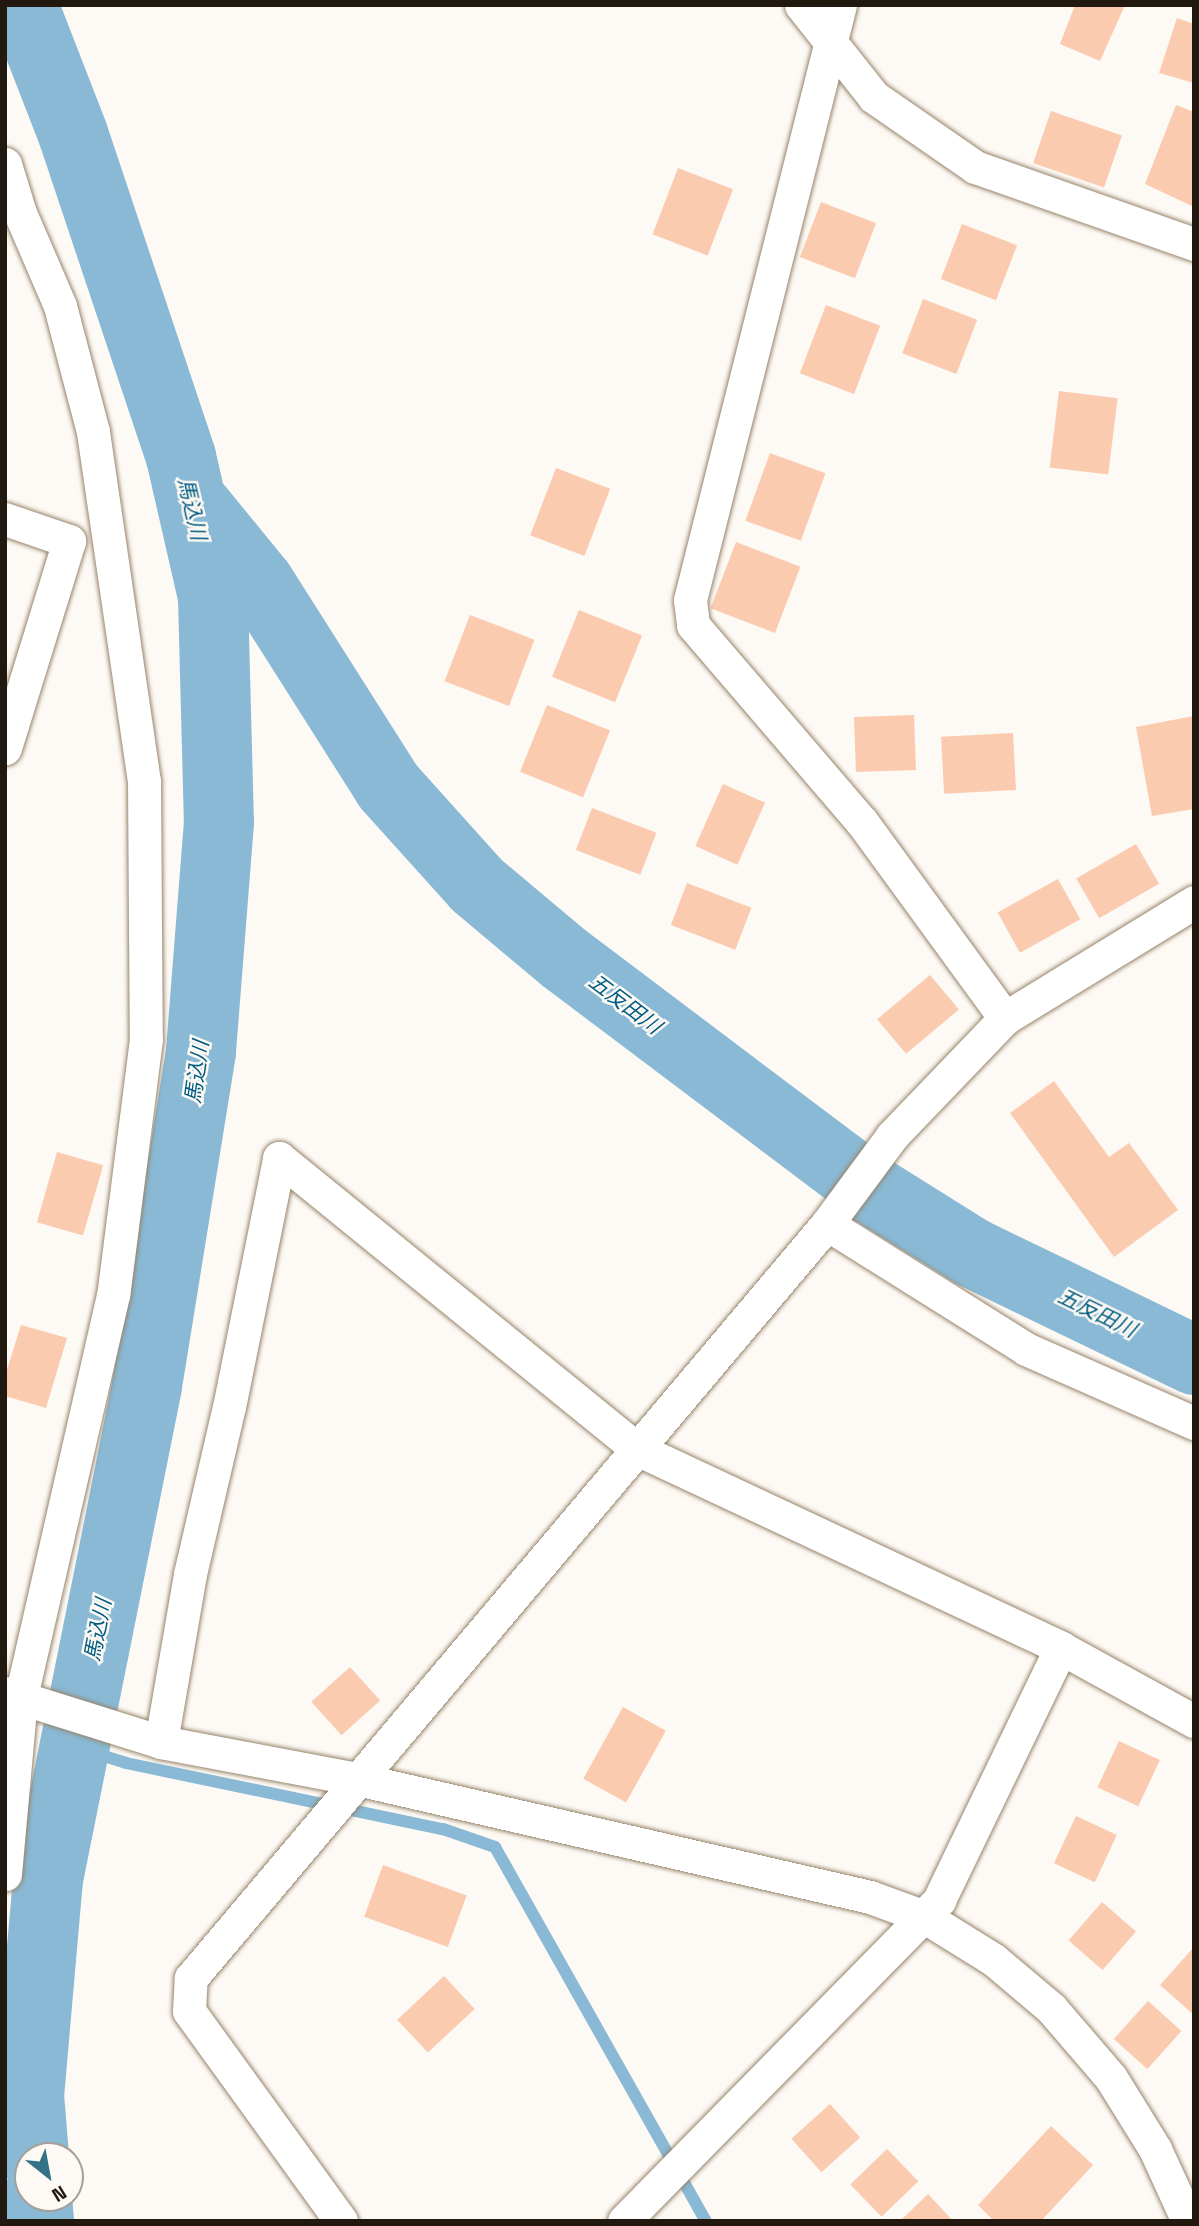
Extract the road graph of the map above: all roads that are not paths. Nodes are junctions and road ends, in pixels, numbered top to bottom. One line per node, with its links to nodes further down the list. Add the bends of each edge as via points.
1 (800, 5): 3 (street)
2 (840, 5): 3 (street)
3 (830, 39): 6 (street, via 874,97 975,167); 10 (street, via 690,600 693,625 862,822)
4 (5, 164): 5 (street)
5 (13, 223): 15 (street, via 60,306 93,432 144,781 146,1039 113,1295)
6 (1194, 244)
7 (5, 519): 8 (street, via 69,541)
8 (5, 748)
9 (1194, 902): 10 (street)
10 (1005, 1018): 11 (street, via 892,1136)
11 (827, 1224): 12 (street, via 1027,1349); 13 (street)
12 (1194, 1423)
13 (638, 1448): 14 (street); 17 (street, via 279,1158 190,1574); 18 (street)
14 (1061, 1648): 16 (street); 20 (street, via 939,1900)
15 (22, 1698): 17 (street); 19 (street)
16 (1194, 1721)
17 (161, 1742): 18 (street)
18 (351, 1786): 20 (street, via 870,1897); 21 (street, via 191,1978 189,2011)
19 (5, 1874)
20 (925, 1917): 22 (street); 23 (street, via 994,1960 1051,2008 1111,2078 1154,2149)
21 (341, 2221)
22 (624, 2221)
23 (1188, 2221)

